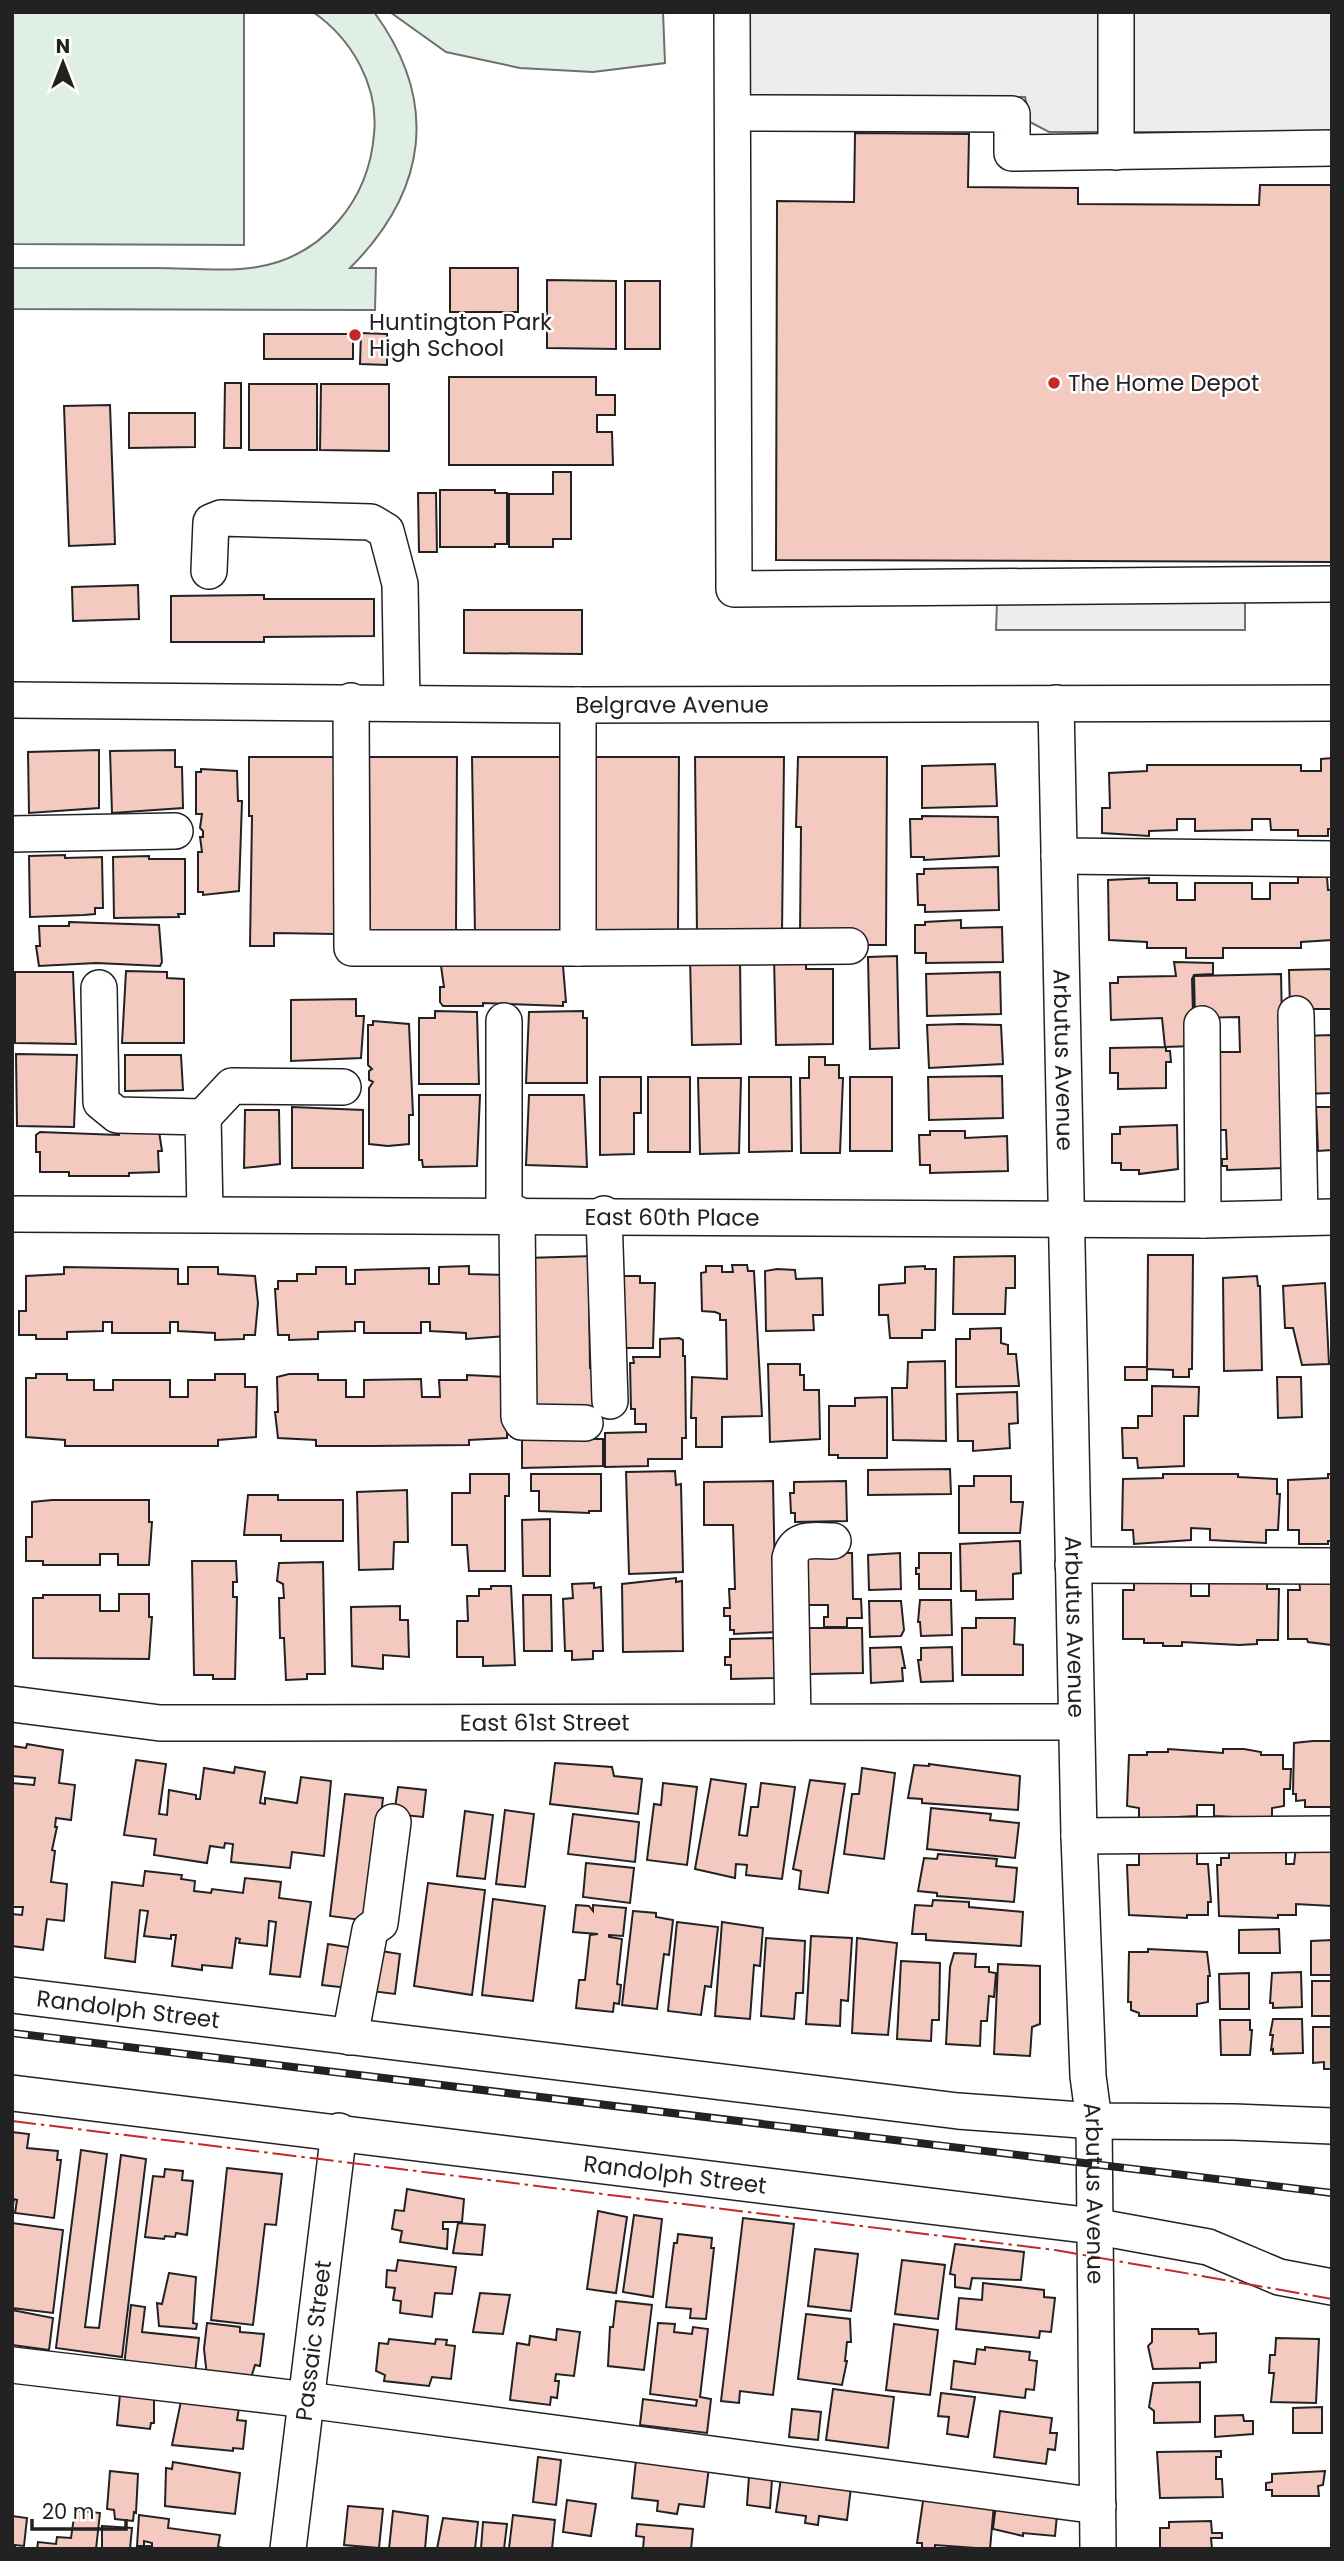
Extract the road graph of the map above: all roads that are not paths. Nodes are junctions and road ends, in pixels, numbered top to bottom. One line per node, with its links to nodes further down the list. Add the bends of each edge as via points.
1 (732, 12): 3 (street)
2 (1116, 12): 5 (street)
3 (733, 113): 5 (street, via 1012,114 1012,153); 7 (street, via 734,589)
4 (1332, 148): 5 (street)
5 (1115, 152)
6 (209, 571): 10 (street, via 211,522 221,518 371,522 386,531 402,600)
7 (1332, 584)
8 (12, 700): 9 (street, Belgrave Avenue)
9 (351, 701): 10 (street, Belgrave Avenue); 19 (street, via 352,948)
10 (402, 702): 13 (street, Belgrave Avenue)
11 (1332, 703): 12 (street, Belgrave Avenue)
12 (1056, 704): 13 (street, Belgrave Avenue); 16 (street, Arbutus Avenue)
13 (578, 705): 19 (street)
14 (175, 831): 15 (street)
15 (12, 834)
16 (1059, 856): 17 (street); 31 (street, Arbutus Avenue)
17 (1332, 859)
18 (850, 946): 19 (street)
19 (578, 948)
20 (100, 988): 25 (street, via 101,1102 117,1115)
21 (1296, 1014): 30 (street)
22 (503, 1021): 28 (street)
23 (1202, 1024): 32 (street)
24 (342, 1087): 25 (street, via 232,1086)
25 (204, 1117): 26 (street)
26 (205, 1212): 27 (street, East 60th Place); 28 (street, East 60th Place)
27 (12, 1214)
28 (511, 1214): 29 (street, East 60th Place); 29 (street, via 519,1417 534,1424 597,1412)
29 (604, 1214): 31 (street, East 60th Place)
30 (1316, 1217): 32 (street, East 60th Place)
31 (1066, 1218): 32 (street, East 60th Place); 34 (street, Arbutus Avenue)
32 (1203, 1220)
33 (832, 1541): 37 (street, via 800,1541 790,1558)
34 (1073, 1565): 35 (street); 38 (street, Arbutus Avenue)
35 (1332, 1566)
36 (12, 1704): 37 (street, East 61st Street, via 160,1723)
37 (793, 1721): 38 (street, East 61st Street)
38 (1076, 1722): 41 (street, Arbutus Avenue)
39 (393, 1822): 43 (street, via 380,1923 370,1930)
40 (1332, 1834): 41 (street)
41 (1079, 1836): 45 (street, Arbutus Avenue, via 1088,2076)
42 (12, 1995): 43 (street, Randolph Street)
43 (350, 2038): 45 (street, Randolph Street, via 958,2111)
44 (12, 2093): 47 (street, Randolph Street)
45 (1094, 2121): 46 (street, Randolph Street); 48 (street, Arbutus Avenue)
46 (1332, 2126)
47 (339, 2131): 48 (street, Randolph Street); 51 (street, Passaic Street)
48 (1093, 2226): 49 (street, Randolph Street, via 1208,2247 1279,2277); 52 (street, Arbutus Avenue)
49 (1332, 2287)
50 (12, 2365): 51 (street)
51 (307, 2400): 52 (street); 53 (street, Passaic Street)
52 (1098, 2506): 54 (street, Arbutus Avenue)
53 (288, 2549)
54 (1098, 2549)

